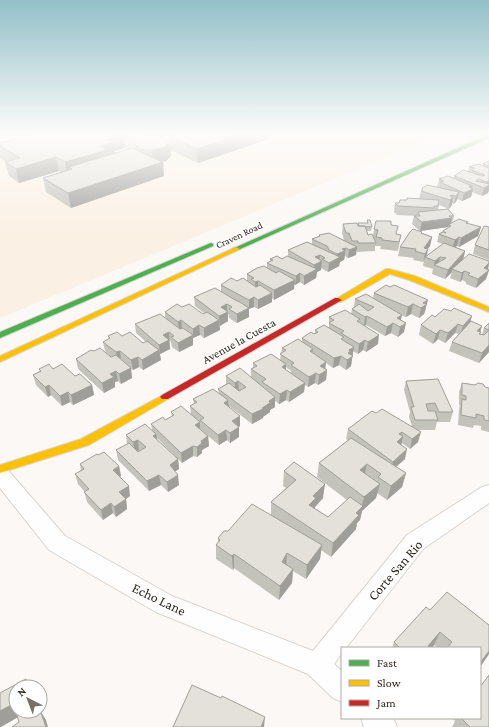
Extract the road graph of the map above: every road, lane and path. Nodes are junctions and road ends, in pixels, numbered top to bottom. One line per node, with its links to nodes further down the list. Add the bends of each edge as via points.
1 (417, 168): 5 (main road, Craven Road)
2 (222, 240): 4 (main road, Craven Road)
3 (489, 310): 6 (main road, Avenue la Cuesta, via 389,271 85,442)
4 (0, 334)
5 (0, 359)
6 (0, 469)
7 (0, 474): 9 (street, Echo Lane, via 57,543 164,604)
8 (489, 493): 9 (street, Corte San Rio, via 415,542)
9 (317, 665): 10 (street, Echo Lane)
10 (341, 687)
11 (375, 719): 12 (street)
12 (383, 727)

